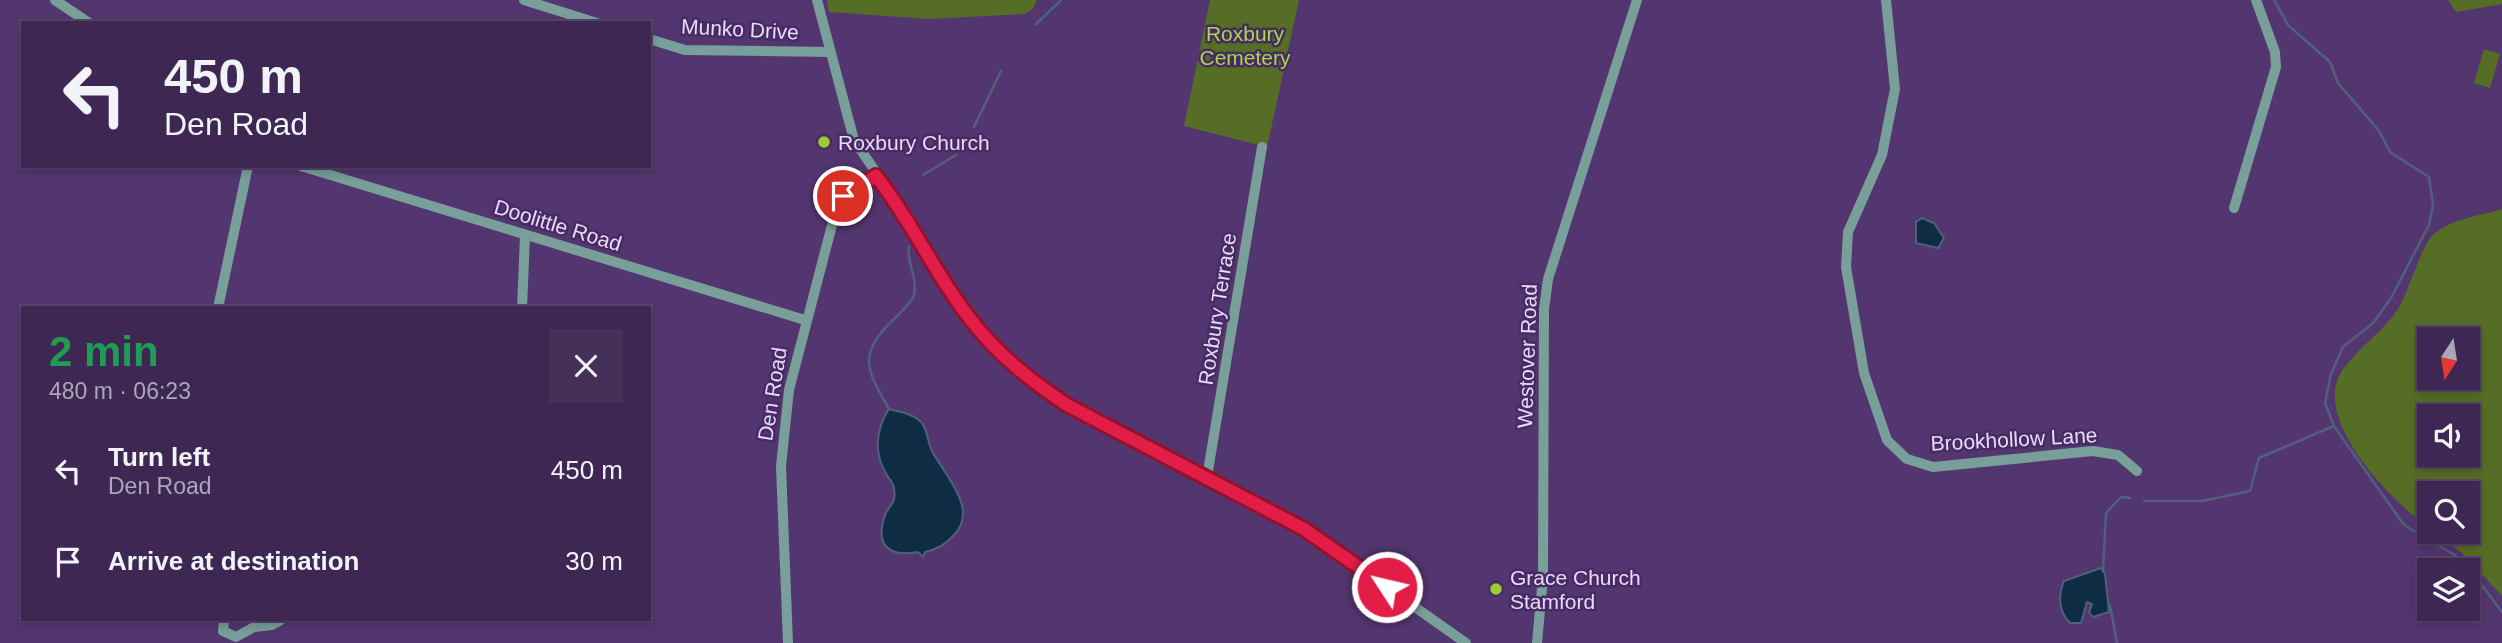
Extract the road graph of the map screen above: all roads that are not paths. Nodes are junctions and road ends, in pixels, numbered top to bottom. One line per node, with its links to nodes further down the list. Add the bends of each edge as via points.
1 (55, 0): 7 (street)
2 (524, 0): 8 (street)
3 (817, 0): 10 (street)
4 (1637, 0): 27 (street, Westover Road, via 1548,279 1543,577)
5 (1886, 0): 20 (street, Brookhollow Lane, via 1895,89 1882,155 1848,232 1846,267 1864,373 1887,440 1908,459 1933,467 2093,451 2118,455)
6 (2256, 0): 15 (street, via 2276,67)
7 (86, 21)
8 (591, 21)
9 (651, 40): 10 (street, Munko Drive, via 685,50)
10 (830, 52): 14 (street, via 854,140)
11 (1262, 147): 21 (street, Roxbury Terrace)
12 (247, 168): 17 (street)
13 (307, 168): 16 (street, Doolittle Road)
14 (876, 176): 19 (street, Den Road, via 838,202); 21 (street, via 969,318 1009,363 1067,405)
15 (2234, 208)
16 (525, 236): 18 (street); 19 (street, Doolittle Road)
17 (218, 306)
18 (522, 306)
19 (805, 320): 25 (street, Den Road, via 789,390 781,466)
20 (2137, 471)
21 (1207, 477): 26 (street, via 1304,529)
22 (224, 621): 24 (street, via 223,631 230,637)
23 (279, 621): 24 (street)
24 (250, 623)
25 (788, 643)
26 (1466, 643)
27 (1537, 643)

